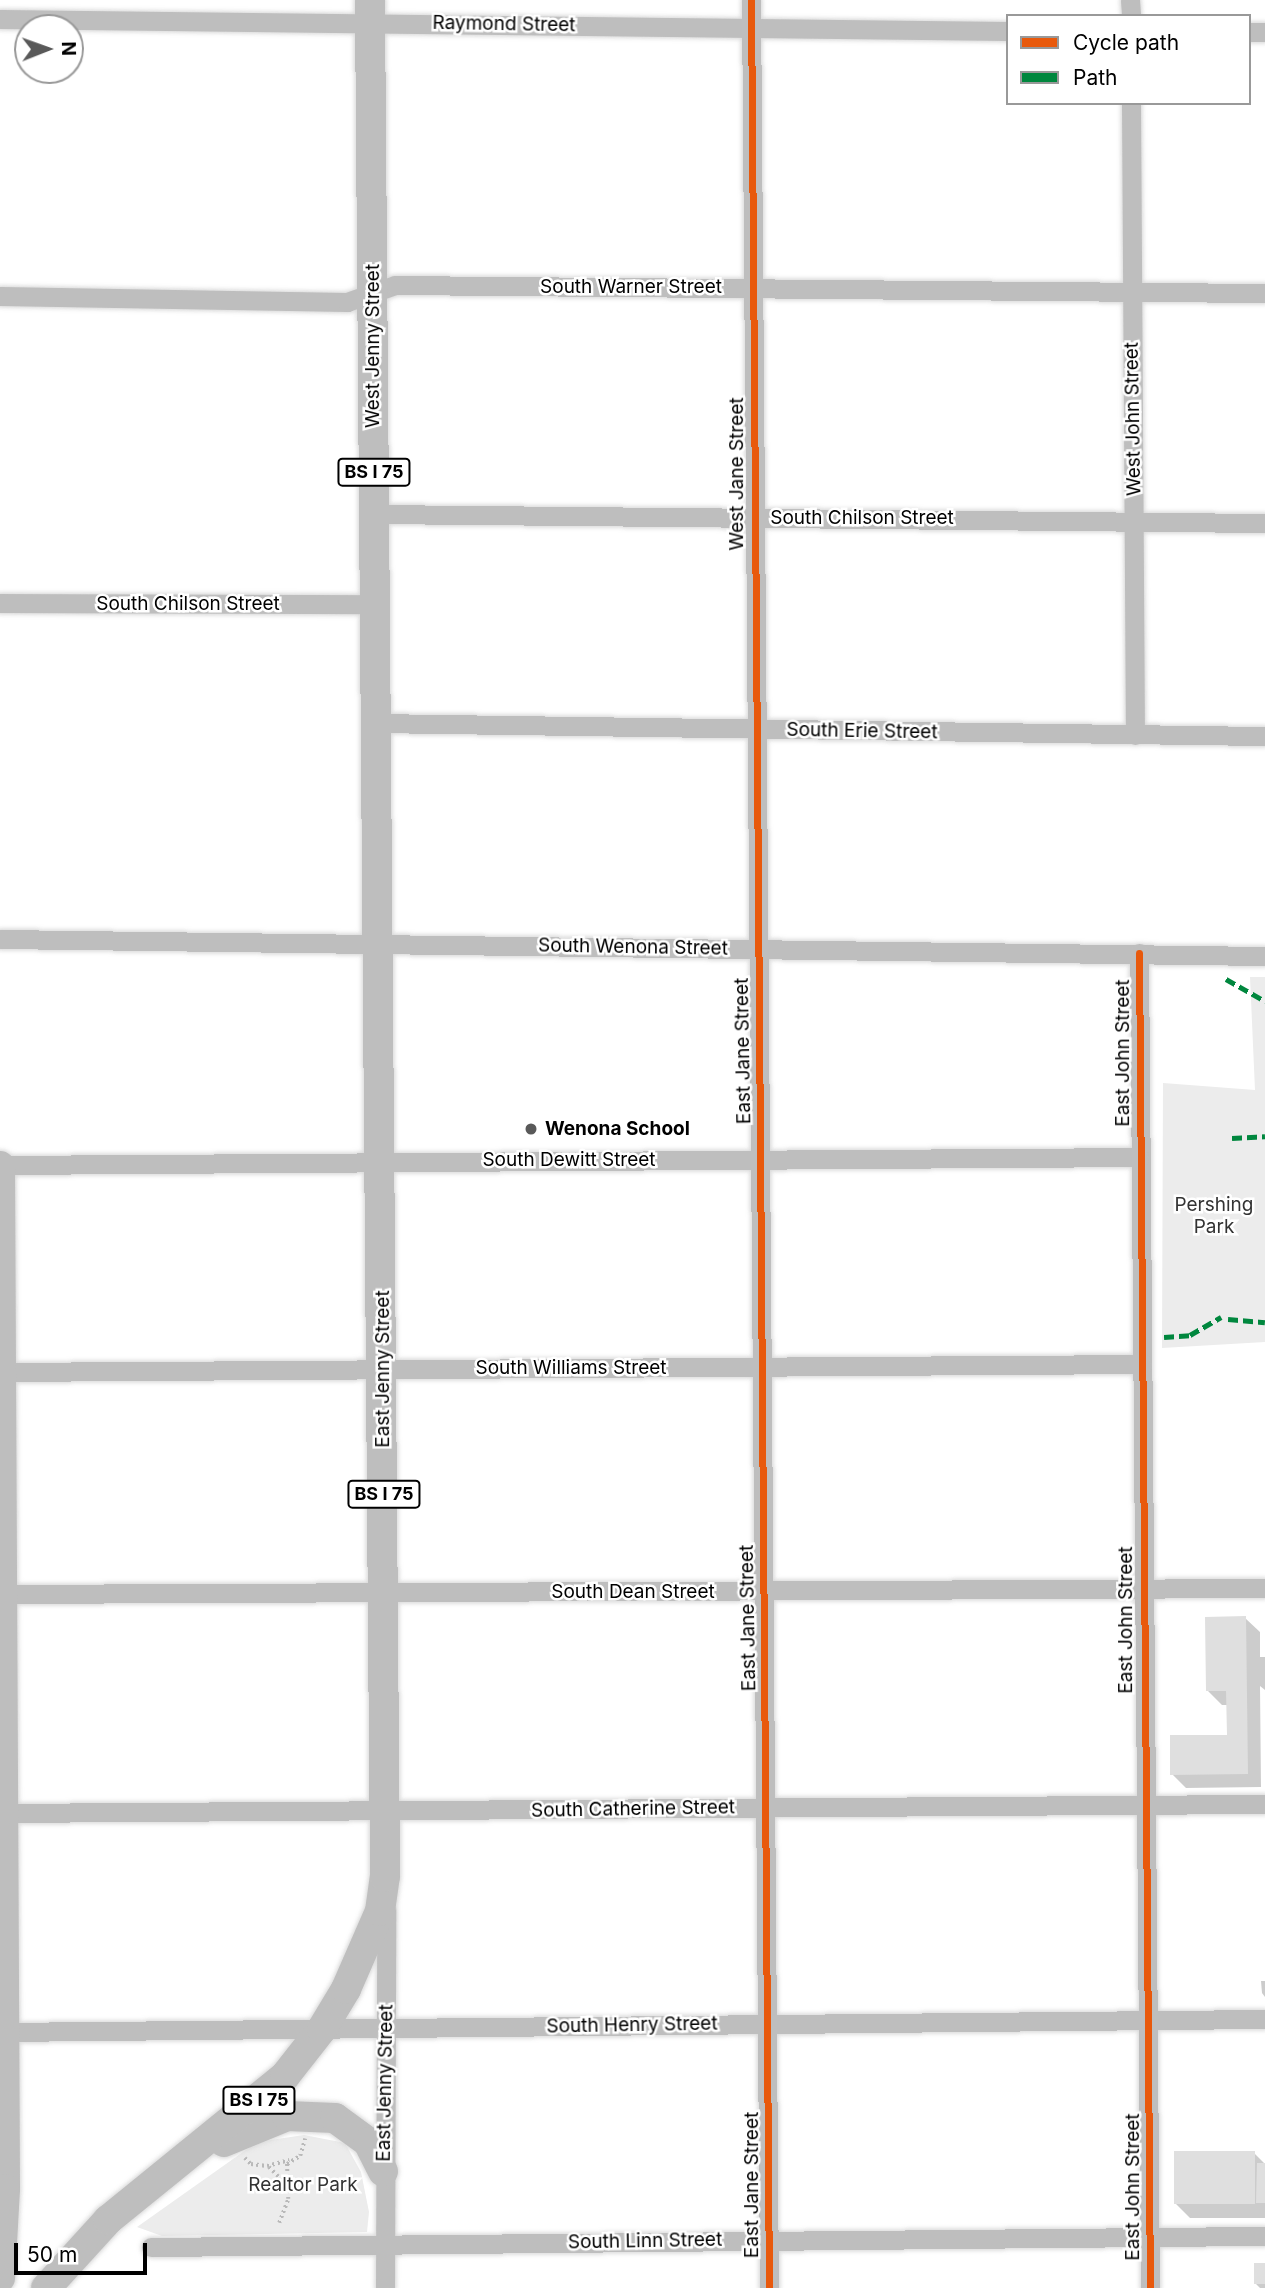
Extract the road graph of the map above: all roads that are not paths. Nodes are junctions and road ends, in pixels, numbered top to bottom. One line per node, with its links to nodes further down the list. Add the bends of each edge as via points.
1 (751, 0): 4 (street, West Jane Street)
2 (370, 11): 3 (street, Raymond Street); 4 (street, Raymond Street); 9 (highway, West Jenny Street / BS I 75)
3 (0, 19)
4 (751, 27): 5 (street, Raymond Street); 7 (street, West Jane Street)
5 (1006, 31)
6 (1131, 105): 8 (street, West John Street)
7 (752, 288): 8 (street, South Warner Street); 9 (street, South Warner Street, via 395,285); 13 (street, West Jane Street)
8 (1132, 292): 10 (street, South Warner Street); 14 (street, West John Street)
9 (373, 293): 11 (street, South Warner Street, via 348,302); 12 (highway, West Jenny Street / BS I 75)
10 (1265, 293)
11 (0, 296)
12 (374, 514): 13 (street, South Chilson Street); 17 (highway, West Jenny Street / BS I 75)
13 (754, 518): 14 (street, South Chilson Street); 19 (street, West Jane Street)
14 (1134, 520): 15 (street, South Chilson Street); 20 (street, West John Street)
15 (1265, 523)
16 (0, 603): 17 (street, South Chilson Street)
17 (375, 604): 18 (highway, West Jenny Street / BS I 75)
18 (374, 723): 19 (street, South Erie Street); 23 (highway, West Jenny Street / BS I 75)
19 (755, 729): 20 (street, South Erie Street); 24 (street, West Jane Street)
20 (1135, 735): 21 (street, South Erie Street)
21 (1265, 736)
22 (0, 939): 23 (street, South Wenona Street)
23 (379, 944): 24 (street, South Wenona Street); 29 (highway, East Jenny Street / BS I 75)
24 (757, 948): 25 (street, South Wenona Street); 28 (street, East Jane Street)
25 (1139, 953): 26 (street, South Wenona Street); 27 (street, East John Street)
26 (1265, 956)
27 (1139, 1157): 28 (street, South Dewitt Street); 31 (street, East John Street)
28 (761, 1159): 29 (street, South Dewitt Street); 32 (street, East Jane Street)
29 (382, 1161): 30 (street, South Dewitt Street); 33 (highway, East Jenny Street / BS I 75)
30 (0, 1165): 34 (highway)
31 (1142, 1364): 32 (street, South Williams Street); 36 (street, East John Street)
32 (761, 1367): 33 (street, South Williams Street); 37 (street, East Jane Street)
33 (382, 1369): 34 (street, South Williams Street); 38 (highway, East Jenny Street / BS I 75)
34 (1, 1372): 39 (highway)
35 (1265, 1587): 36 (street, South Dean Street)
36 (1141, 1589): 37 (street, South Dean Street); 41 (street, East John Street)
37 (763, 1591): 38 (street, South Dean Street); 42 (street, East Jane Street)
38 (386, 1593): 39 (street, South Dean Street); 43 (highway, East Jenny Street / BS I 75)
39 (1, 1594): 44 (highway)
40 (1265, 1804): 41 (street, South Catherine Street)
41 (1143, 1806): 42 (street, South Catherine Street); 47 (street, East John Street)
42 (765, 1808): 43 (street, South Catherine Street); 48 (street, East Jane Street)
43 (388, 1811): 44 (street, South Catherine Street); 45 (highway, East Jenny Street / BS I 75)
44 (2, 1813): 51 (highway)
45 (385, 1877): 49 (highway, East Jenny Street / BS I 75, via 380,1911 346,1989); 50 (street, East Jenny Street)
46 (1265, 2019): 47 (street, South Henry Street)
47 (1148, 2022): 48 (street, South Henry Street); 55 (street, East John Street)
48 (767, 2024): 50 (street, South Henry Street); 56 (street, East Jane Street)
49 (322, 2029): 50 (street, South Henry Street); 51 (street, South Henry Street); 52 (highway, BS I 75, via 285,2076)
50 (387, 2029): 53 (street, East Jenny Street)
51 (2, 2032): 59 (highway, via 5,2189)
52 (185, 2159): 53 (highway, via 268,2123 303,2114 335,2118 352,2129 368,2142); 60 (highway, BS I 75, via 108,2220)
53 (383, 2171): 57 (street, East Jenny Street)
54 (1265, 2236): 55 (street, South Linn Street)
55 (1150, 2237): 56 (street, South Linn Street); 63 (street, East John Street)
56 (768, 2240): 57 (street, South Linn Street); 62 (street, East Jane Street)
57 (385, 2243): 58 (street, South Linn Street); 61 (street, East Jenny Street)
58 (151, 2247)
59 (0, 2278)
60 (47, 2288)
61 (385, 2288)
62 (769, 2288)
63 (1150, 2288)

